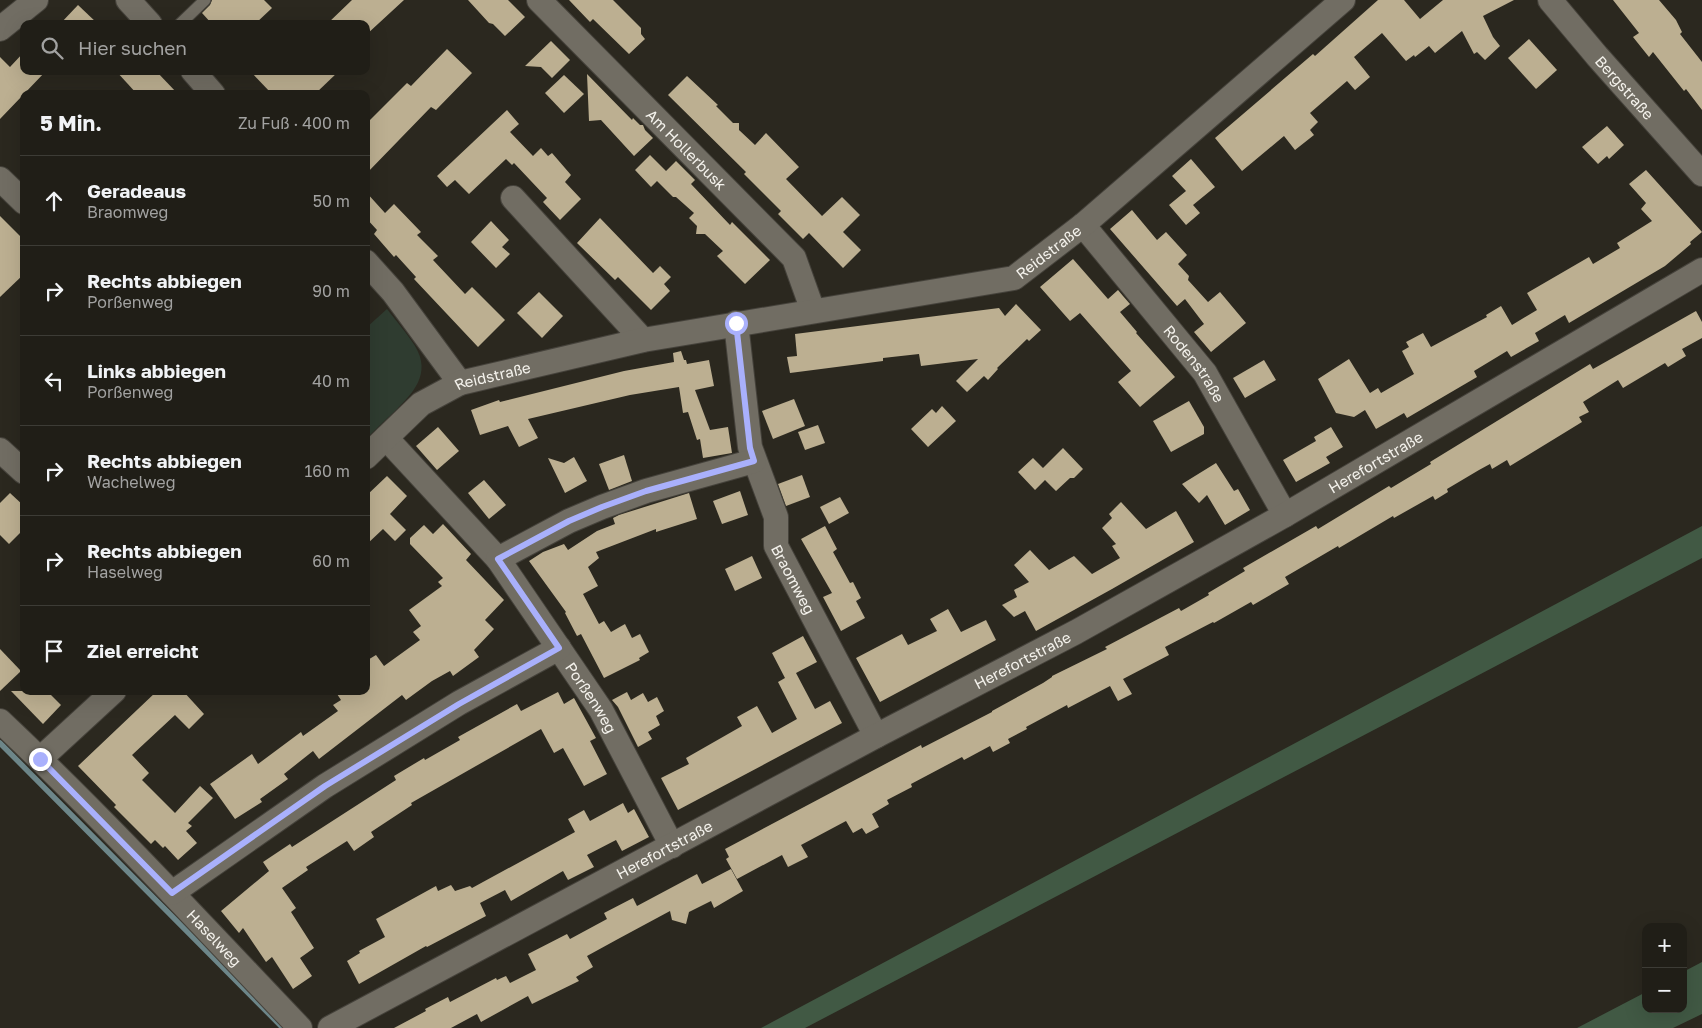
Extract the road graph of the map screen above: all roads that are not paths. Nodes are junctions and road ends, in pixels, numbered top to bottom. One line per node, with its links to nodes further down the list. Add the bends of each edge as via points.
1 (36, 0): 9 (street)
2 (128, 0): 7 (street)
3 (205, 0): 8 (lane)
4 (539, 0): 19 (street, Am Hollerbusk, via 794,258)
5 (1343, 0): 16 (street, Reidstraße)
6 (1550, 0): 12 (street, Bergstraße)
7 (146, 20)
8 (184, 20)
9 (0, 29)
10 (196, 75): 11 (street)
11 (210, 90)
12 (1702, 174)
13 (0, 179): 14 (street)
14 (20, 198)
15 (513, 198): 21 (street)
16 (1083, 225): 19 (street, Reidstraße, via 1014,278); 28 (street, Rodenstraße, via 1205,373)
17 (370, 266): 22 (street)
18 (1702, 270): 28 (street, Herefortstraße)
19 (813, 311): 20 (street, Reidstraße)
20 (736, 323): 21 (street, Reidstraße); 26 (street, Braomweg)
21 (643, 340): 22 (street, Reidstraße)
22 (460, 382): 23 (street, Reidstraße, via 421,404)
23 (386, 438): 25 (street, Reidstraße); 29 (street, Porßenweg)
24 (0, 450): 27 (street)
25 (370, 453)
26 (754, 461): 29 (street, via 611,504 569,521); 33 (street, Braomweg, via 776,517 776,546)
27 (20, 468)
28 (1285, 515): 33 (street, Herefortstraße, via 1076,632)
29 (498, 559): 30 (street, Porßenweg)
30 (559, 648): 35 (street, Porßenweg, via 601,710); 36 (street, via 459,704 325,786)
31 (110, 695): 34 (street)
32 (0, 721): 34 (street, Haselweg)
33 (876, 736): 35 (street, Herefortstraße)
34 (40, 759): 36 (street, Haselweg)
35 (672, 846): 38 (street, Herefortstraße)
36 (172, 893): 37 (street, Haselweg)
37 (300, 1028)
38 (330, 1028)

